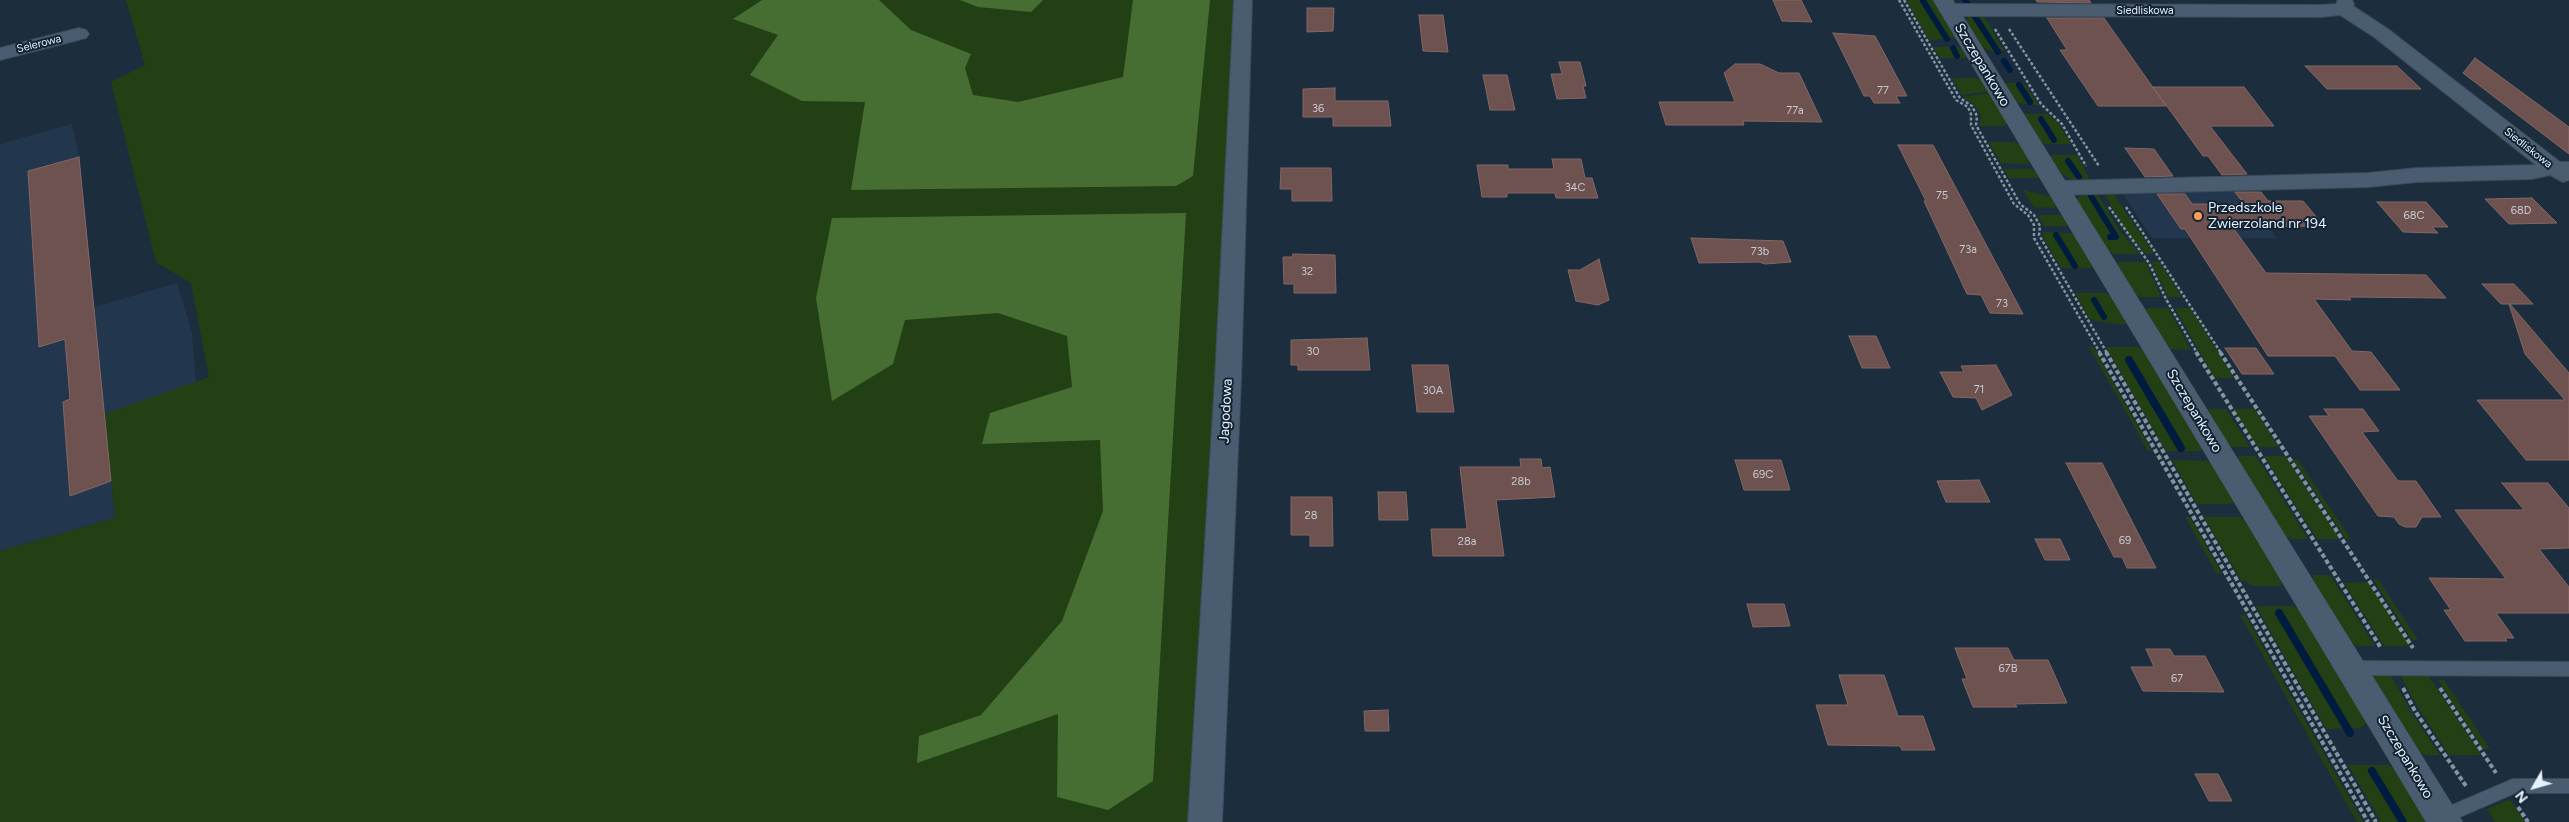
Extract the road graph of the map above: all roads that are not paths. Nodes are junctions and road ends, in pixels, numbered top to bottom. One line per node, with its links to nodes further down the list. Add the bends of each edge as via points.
1 (1243, 0): 11 (street, Jagodowa, via 1228,379)
2 (1946, 5): 5 (street, Siedliskowa, via 1989,10 2321,11 2343,7); 6 (street, Szczepankowo)
3 (79, 34): 4 (street, Selerowa)
4 (0, 54)
5 (2564, 172): 6 (street)
6 (2058, 188): 7 (street, Szczepankowo)
7 (2351, 668): 8 (lane); 10 (street, Szczepankowo)
8 (2569, 669)
9 (2569, 786): 10 (lane, via 2514,786)
10 (2444, 820)
11 (1204, 822)

